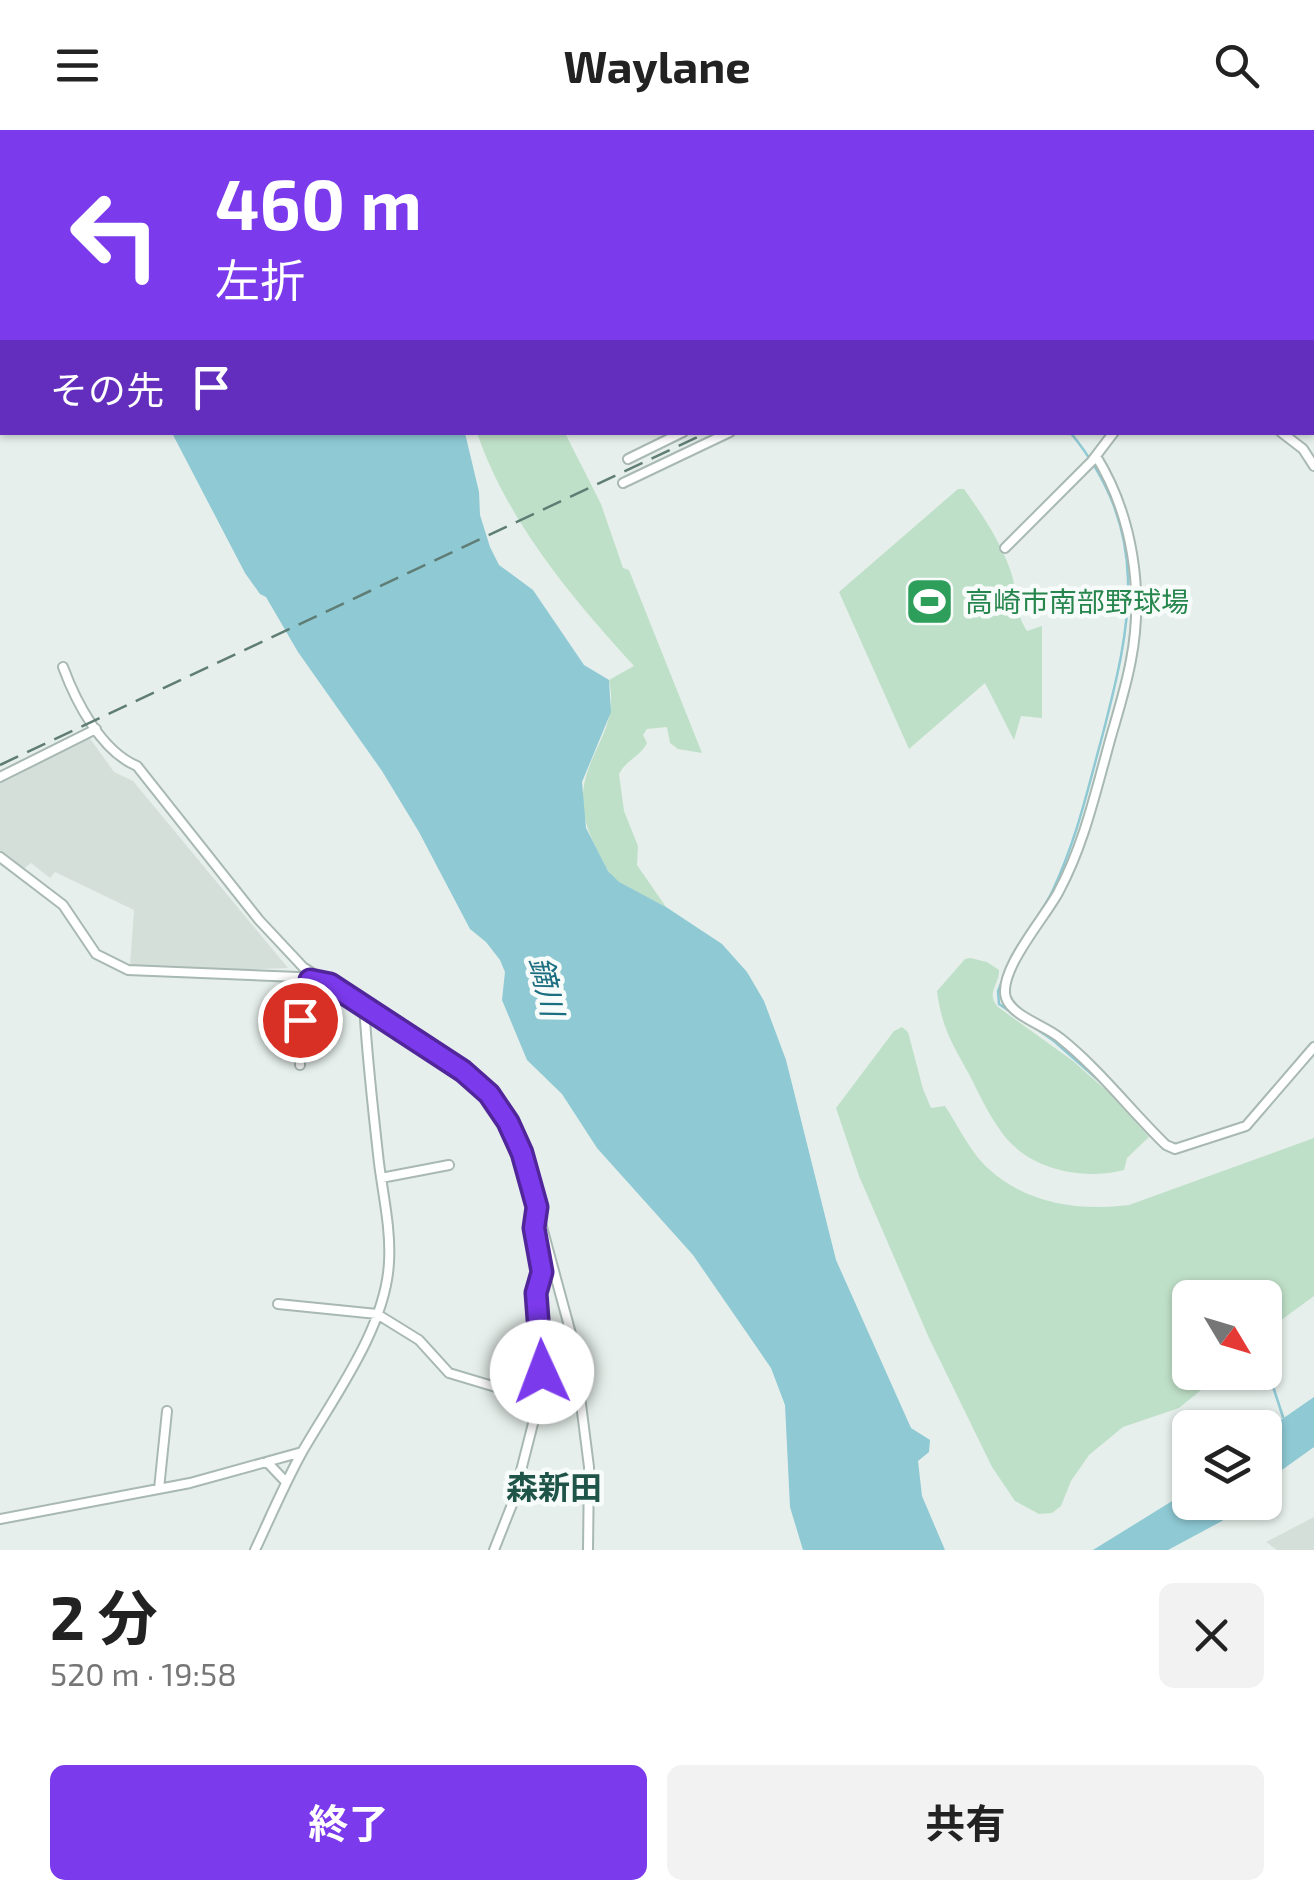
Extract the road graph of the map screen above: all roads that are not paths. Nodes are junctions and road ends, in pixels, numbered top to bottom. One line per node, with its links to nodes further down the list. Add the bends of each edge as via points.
1 (678, 435): 7 (street)
2 (724, 435): 9 (street)
3 (1112, 435): 6 (street)
4 (1285, 435): 5 (street)
5 (1310, 453): 8 (street)
6 (1096, 456): 10 (street); 17 (street, via 1128,529 1136,597 1132,654 1085,831 1060,889 1024,943 1006,999 1058,1036 1174,1149 1246,1126)
7 (628, 459)
8 (1314, 466)
9 (623, 483)
10 (1004, 548)
11 (63, 667): 12 (street)
12 (96, 729): 13 (street); 15 (street, via 137,766)
13 (0, 777)
14 (0, 857): 15 (street, via 63,906 96,954 128,970)
15 (311, 976): 16 (street); 18 (street, via 300,1020)
16 (364, 1004): 20 (street); 21 (street, via 463,1071 498,1104 522,1153)
17 (1314, 1047)
18 (300, 1065)
19 (449, 1165): 20 (street)
20 (381, 1178): 23 (street, via 390,1261)
21 (537, 1207): 24 (street); 33 (street, via 576,1359 589,1466)
22 (278, 1304): 23 (street)
23 (377, 1314): 24 (street, via 419,1340 448,1373); 26 (street)
24 (539, 1400): 32 (street)
25 (167, 1411): 29 (street)
26 (302, 1452): 27 (street); 28 (street)
27 (267, 1462): 28 (street); 29 (street)
28 (286, 1482): 31 (street)
29 (159, 1489): 30 (street)
30 (0, 1519)
31 (255, 1550)
32 (494, 1550)
33 (588, 1550)

